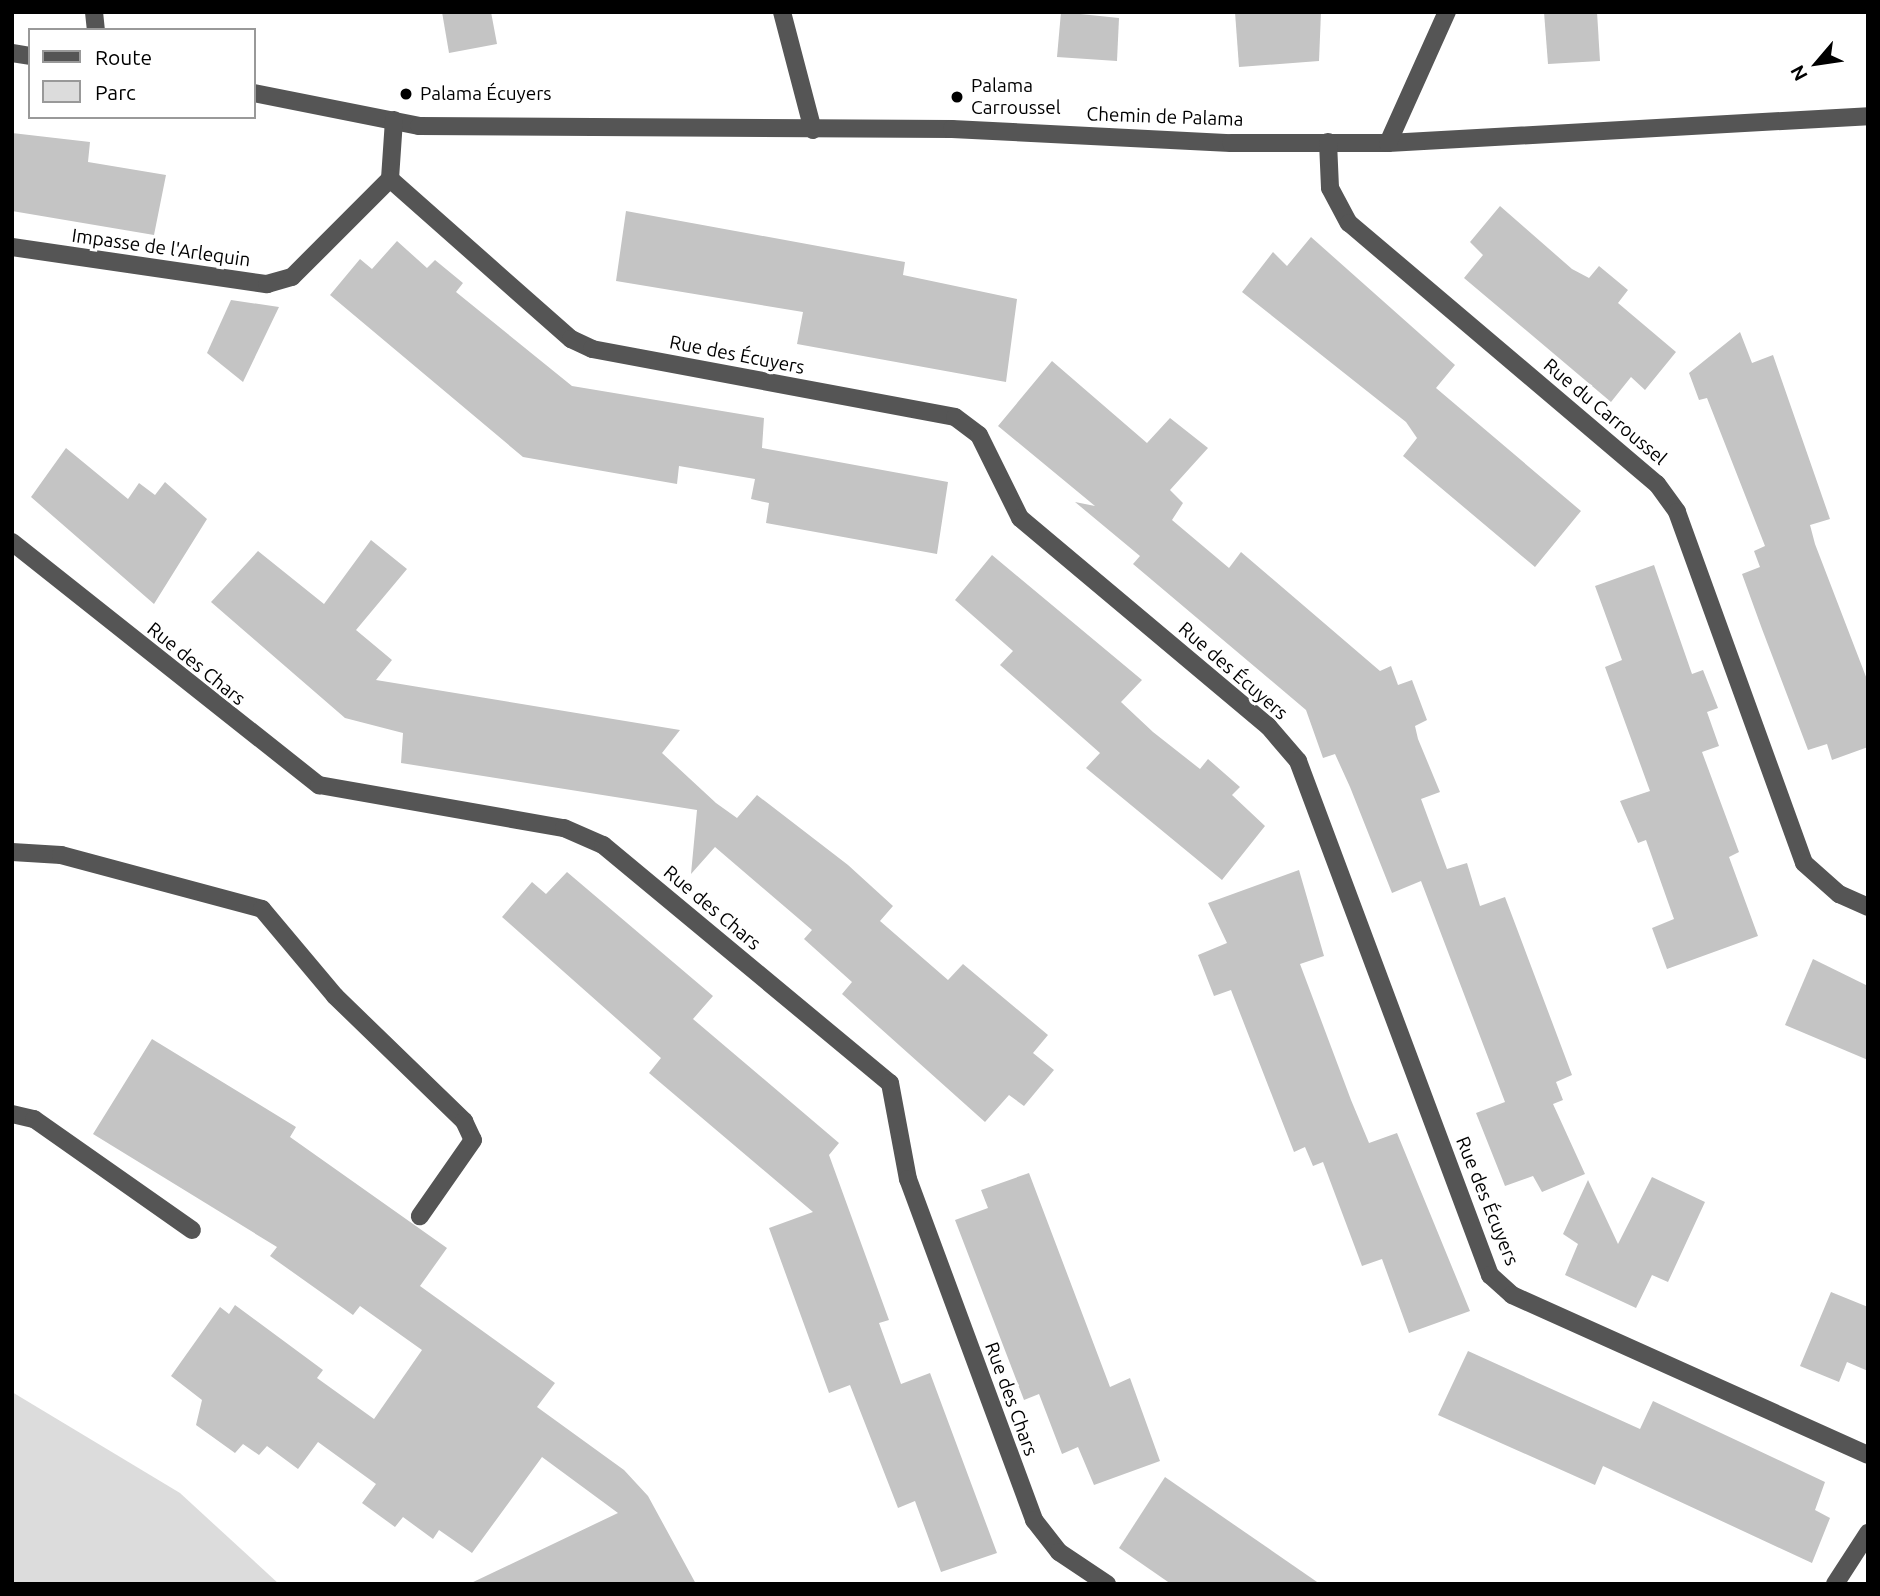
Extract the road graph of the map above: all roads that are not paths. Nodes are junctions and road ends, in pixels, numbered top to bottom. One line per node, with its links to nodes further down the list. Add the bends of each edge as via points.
1 (782, 12): 6 (street)
2 (1447, 12): 8 (street)
3 (256, 93): 5 (street, Chemin de Palama)
4 (1868, 116): 8 (street, Chemin de Palama)
5 (394, 120): 6 (street, Chemin de Palama, via 419,126); 9 (street)
6 (813, 130): 7 (street, Chemin de Palama)
7 (1328, 142): 8 (street, Chemin de Palama); 13 (street, Rue du Carroussel, via 1330,188 1349,223 1657,484 1677,512 1804,863 1839,894)
8 (1388, 143)
9 (390, 179): 10 (street, Impasse de l'Arlequin, via 292,276 267,284); 17 (street, Rue des Écuyers, via 571,339 592,349 955,417 979,435 1020,518 1268,726 1298,761 1490,1275 1511,1295)
10 (12, 247)
11 (12, 542): 19 (street, Rue des Chars, via 319,785 564,828 603,845 890,1083 908,1179 1034,1520 1059,1552)
12 (12, 852): 15 (street, via 61,855 261,909 335,996 464,1121 473,1140)
13 (1868, 907)
14 (12, 1114): 16 (street, via 34,1119)
15 (420, 1216)
16 (192, 1230)
17 (1868, 1455)
18 (1868, 1533): 20 (street)
19 (1107, 1584)
20 (1835, 1584)

